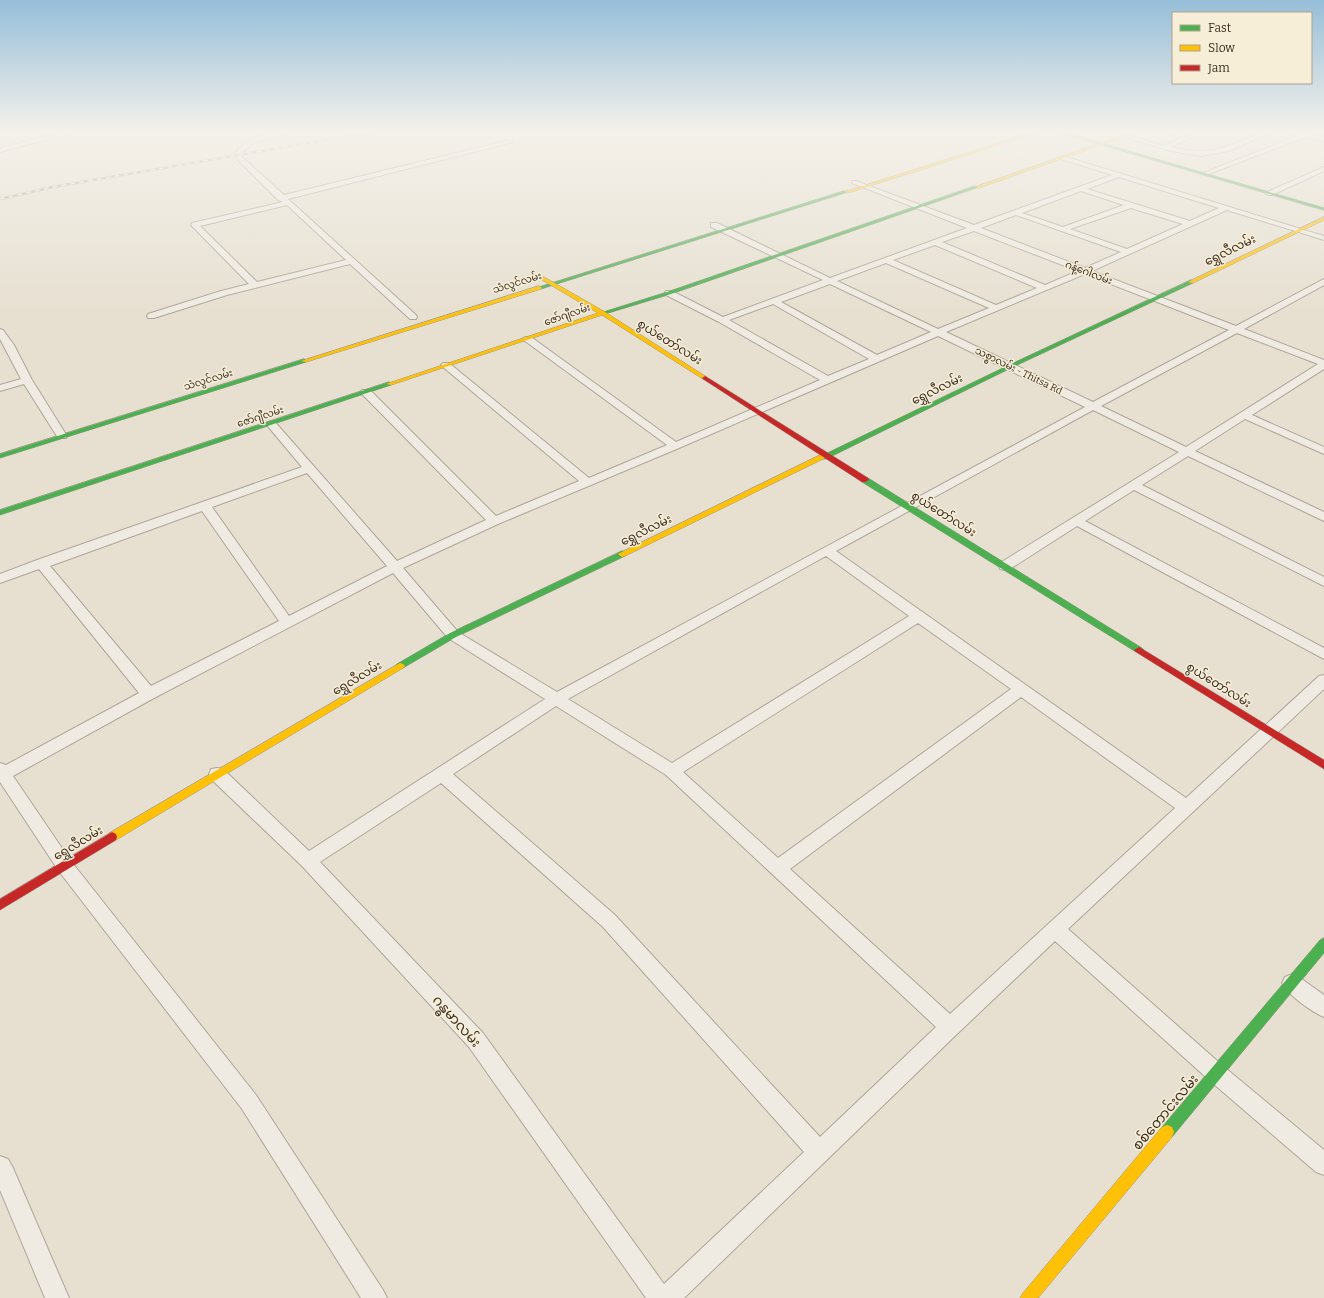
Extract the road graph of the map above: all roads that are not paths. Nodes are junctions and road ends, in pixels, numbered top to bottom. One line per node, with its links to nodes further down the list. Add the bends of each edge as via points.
1 (275, 192): 13 (street)
2 (317, 192): 13 (street)
3 (825, 192): 21 (street, သံလွင်လမ်း)
4 (843, 192): 21 (street, သံလွင်လမ်း)
5 (877, 192): 15 (street, ဂန့်ဂေါလမ်း)
6 (963, 192): 15 (street, ဇော်ဂျီလမ်း)
7 (1073, 192): 18 (street)
8 (1088, 192): 14 (street)
9 (1173, 192): 16 (street)
10 (1264, 192): 12 (street)
11 (1272, 192): 12 (street)
12 (1269, 193): 17 (street)
13 (284, 200): 30 (street); 35 (street, via 195,225)
14 (1132, 205): 20 (street); 23 (street)
15 (917, 207): 22 (street, ဂန့်ဂေါလမ်း); 28 (street, ဇော်ဂျီလမ်း)
16 (1226, 208): 20 (street); 24 (street)
17 (1324, 209)
18 (1016, 212): 22 (street); 23 (street)
19 (1324, 218): 24 (street, ရွှေလီလမ်း)
20 (1190, 224): 27 (street)
21 (718, 227): 28 (street, သစ္စာလမ်း - Thitsa Rd); 33 (street, သံလွင်လမ်း)
22 (973, 228): 26 (street); 31 (street, ဂန့်ဂေါလမ်း)
23 (1064, 229): 27 (street)
24 (1299, 230): 25 (street); 38 (street, ရွှေလီလမ်း)
25 (1324, 238)
26 (934, 242): 29 (street); 36 (street)
27 (1128, 252): 31 (street)
28 (777, 256): 32 (street, သစ္စာလမ်း - Thitsa Rd); 37 (street, ဇော်ဂျီလမ်း)
29 (886, 260): 32 (street); 40 (street)
30 (351, 261): 35 (street); 43 (street)
31 (1085, 271): 36 (street); 38 (street, ဂန့်ဂေါလမ်း)
32 (830, 280): 39 (street); 47 (street, သစ္စာလမ်း - Thitsa Rd)
33 (547, 281): 41 (street, စွယ်တော်လမ်း); 43 (street, သံလွင်လမ်း); 50 (street, သံလွင်လမ်း)
34 (1324, 282): 45 (street)
35 (255, 285): 42 (street)
36 (1045, 288): 40 (street)
37 (669, 292): 41 (street, ဇော်ဂျီလမ်း); 44 (street)
38 (1158, 298): 45 (street, ဂန့်ဂေါလမ်း); 54 (street, ရွှေလီလမ်း)
39 (773, 301): 44 (street); 51 (street)
40 (996, 308): 47 (street)
41 (602, 313): 48 (street, ဇော်ဂျီလမ်း); 60 (street, စွယ်တော်လမ်း)
42 (151, 316)
43 (410, 318)
44 (722, 320): 56 (street)
45 (1237, 329): 52 (street, ဂန့်ဂေါလမ်း); 59 (street)
46 (0, 332): 55 (street, via 10,345)
47 (939, 332): 51 (street); 54 (street, သစ္စာလမ်း - Thitsa Rd)
48 (528, 339): 53 (street, ဇော်ဂျီလမ်း); 64 (street)
49 (334, 342): 50 (street)
50 (341, 349): 63 (street, သံလွင်လမ်း)
51 (877, 359): 56 (street)
52 (1324, 364): 61 (street)
53 (446, 365): 58 (street, ဇော်ဂျီလမ်း); 70 (street)
54 (1011, 366): 59 (street, သစ္စာလမ်း - Thitsa Rd); 68 (street, ရွှေလီလမ်း)
55 (27, 380): 57 (street); 63 (street)
56 (827, 380): 60 (street)
57 (0, 388)
58 (366, 392): 62 (street, ဇော်ဂျီလမ်း); 76 (street)
59 (1093, 406): 65 (street, သစ္စာလမ်း - Thitsa Rd); 73 (street)
60 (756, 411): 64 (street); 68 (street, စွယ်တော်လမ်း)
61 (1244, 415): 65 (street); 66 (street)
62 (271, 424): 69 (street); 74 (street, ဇော်ဂျီလမ်း)
63 (58, 429): 67 (street, သံလွင်လမ်း)
64 (675, 446): 70 (street)
65 (1188, 451): 71 (street); 75 (street, သစ္စာလမ်း - Thitsa Rd)
66 (1324, 451)
67 (0, 456)
68 (827, 456): 73 (street, စွယ်တော်လမ်း); 86 (street, ရွှေလီလမ်း)
69 (310, 468): 72 (street); 81 (street)
70 (587, 482): 76 (street)
71 (1134, 485): 77 (street); 83 (street)
72 (204, 506): 79 (street); 85 (street)
73 (908, 506): 78 (street); 80 (street, စွယ်တော်လမ်း)
74 (0, 513)
75 (1324, 517)
76 (494, 521): 81 (street)
77 (1077, 521): 80 (street); 87 (street)
78 (827, 551): 84 (street); 91 (street)
79 (41, 563): 82 (street); 90 (street)
80 (1005, 566): 92 (street, စွယ်တော်လမ်း)
81 (395, 567): 85 (street); 86 (street)
82 (0, 579)
83 (1324, 582)
84 (919, 616): 89 (street); 94 (street)
85 (287, 623): 90 (street)
86 (453, 635): 91 (street); 96 (street, ရွှေလီလမ်း)
87 (1324, 654)
88 (1324, 680): 92 (street)
89 (1021, 689): 98 (street); 101 (street)
90 (149, 694): 95 (street)
91 (555, 700): 94 (street); 97 (street)
92 (1270, 731): 93 (street, စွယ်တော်လမ်း); 98 (street)
93 (1324, 765)
94 (672, 771): 101 (street)
95 (1, 772): 100 (street)
96 (217, 774): 99 (street, ဂန္ဓမာလမ်း); 100 (street, ရွှေလီလမ်း)
97 (442, 774): 99 (street); 109 (street, via 609,921)
98 (1187, 807): 103 (street)
99 (308, 861): 114 (street, ဂန္ဓမာလမ်း, via 476,1040)
100 (64, 865): 102 (street, ရွှေလီလမ်း); 113 (street, via 249,1102)
101 (778, 868): 107 (street)
102 (0, 905)
103 (1056, 929): 107 (street); 108 (street)
104 (1324, 944): 105 (street, စစ်တောင်းလမ်း)
105 (1292, 982): 106 (street); 108 (street, စစ်တောင်းလမ်း)
106 (1324, 1007)
107 (950, 1027): 109 (street)
108 (1216, 1073): 110 (street); 116 (street, စစ်တောင်းလမ်း)
109 (820, 1153): 115 (street)
110 (1324, 1164)
111 (0, 1167): 112 (street)
112 (57, 1298)
113 (375, 1298)
114 (660, 1298)
115 (667, 1298)
116 (1028, 1298)

